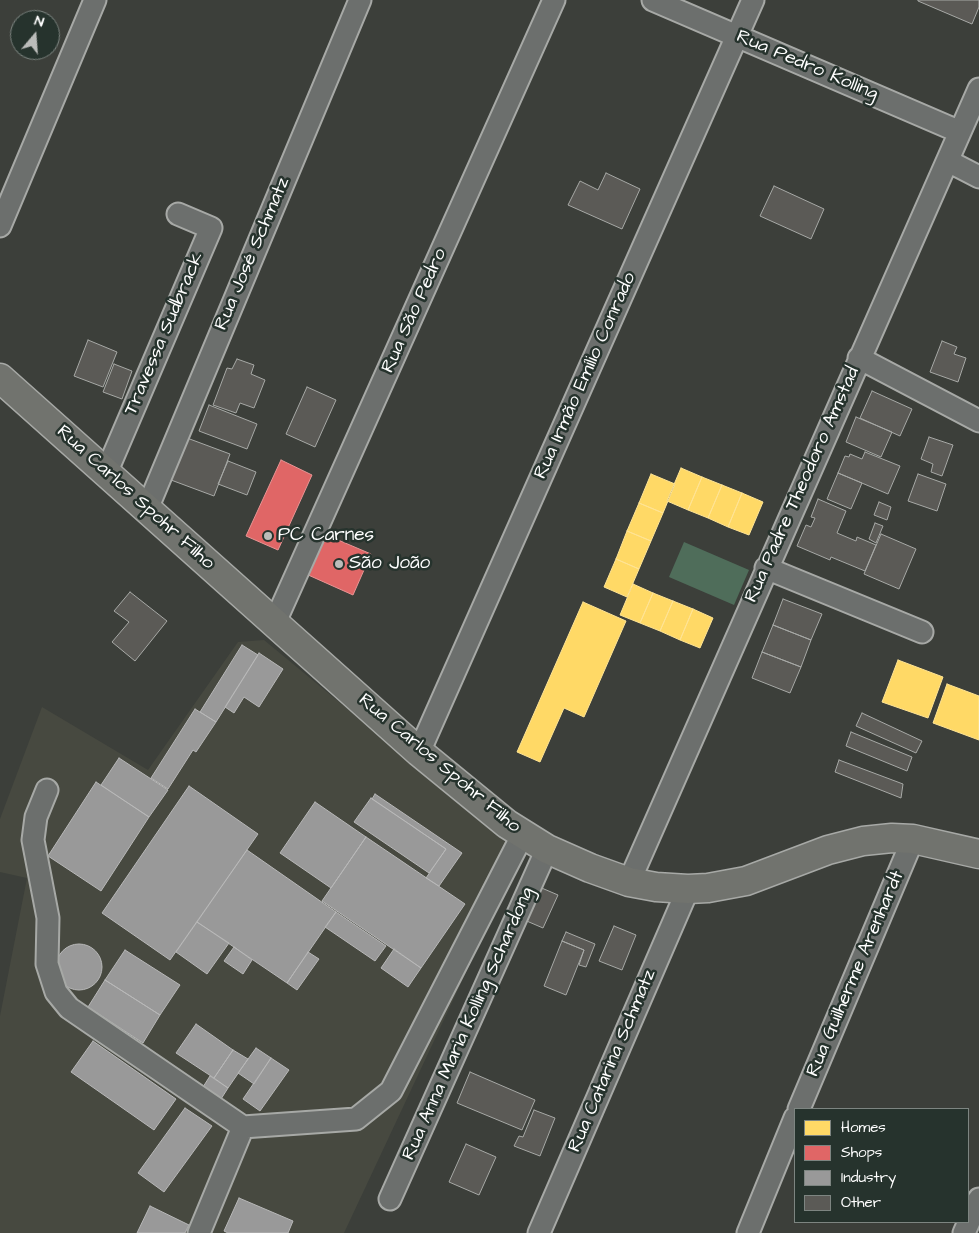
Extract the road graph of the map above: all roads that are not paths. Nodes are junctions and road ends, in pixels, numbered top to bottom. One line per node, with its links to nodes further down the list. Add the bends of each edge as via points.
1 (95, 0): 12 (street)
2 (360, 0): 17 (street, Rua José Schmatz)
3 (554, 0): 19 (street, Rua São Pedro)
4 (653, 0): 6 (street, Rua Pedro Kolling)
5 (753, 0): 6 (street, Rua Irmão Emílio Conrado)
6 (737, 36): 8 (street, Rua Pedro Kolling); 21 (street, Rua Irmão Emílio Conrado)
7 (979, 90): 8 (street, Rua Padre Theodoro Amstad)
8 (960, 132): 9 (street, Rua Padre Theodoro Amstad)
9 (948, 161): 10 (street); 13 (street, Rua Padre Theodoro Amstad)
10 (979, 177)
11 (178, 214): 16 (street, Travessa Sudbrack, via 211,228)
12 (0, 226)
13 (859, 358): 15 (street); 18 (street, Rua Padre Theodoro Amstad)
14 (0, 378): 16 (main road, Rua Carlos Spohr Filho)
15 (979, 421)
16 (106, 473): 17 (main road, Rua Carlos Spohr Filho)
17 (146, 509): 19 (main road, Rua Carlos Spohr Filho)
18 (766, 568): 20 (street); 27 (street, Rua Padre Theodoro Amstad)
19 (275, 622): 21 (main road, Rua Carlos Spohr Filho)
20 (922, 632)
21 (419, 752): 23 (main road, Rua Carlos Spohr Filho)
22 (48, 790): 31 (street, via 36,817 33,840 48,918 47,964 56,992 69,1008)
23 (523, 834): 25 (main road, Rua Carlos Spohr Filho); 31 (street, via 390,1091 356,1119)
24 (912, 839): 26 (main road, Rua Carlos Spohr Filho); 28 (main road, Rua Carlos Spohr Filho, via 863,841 828,850 746,881); 29 (street, Rua Guilherme Arenhardt)
25 (547, 850): 27 (main road, Rua Carlos Spohr Filho); 32 (street, Rua Anna Maria Kolling Schardong)
26 (979, 854)
27 (629, 882): 28 (main road, Rua Carlos Spohr Filho)
28 (688, 889): 36 (street, Rua Catarina Schmatz)
29 (799, 1108)
30 (794, 1120): 37 (street)
31 (243, 1127): 35 (street)
32 (390, 1199)
33 (979, 1199): 34 (street)
34 (969, 1222)
35 (199, 1233)
36 (539, 1233)
37 (748, 1233)

